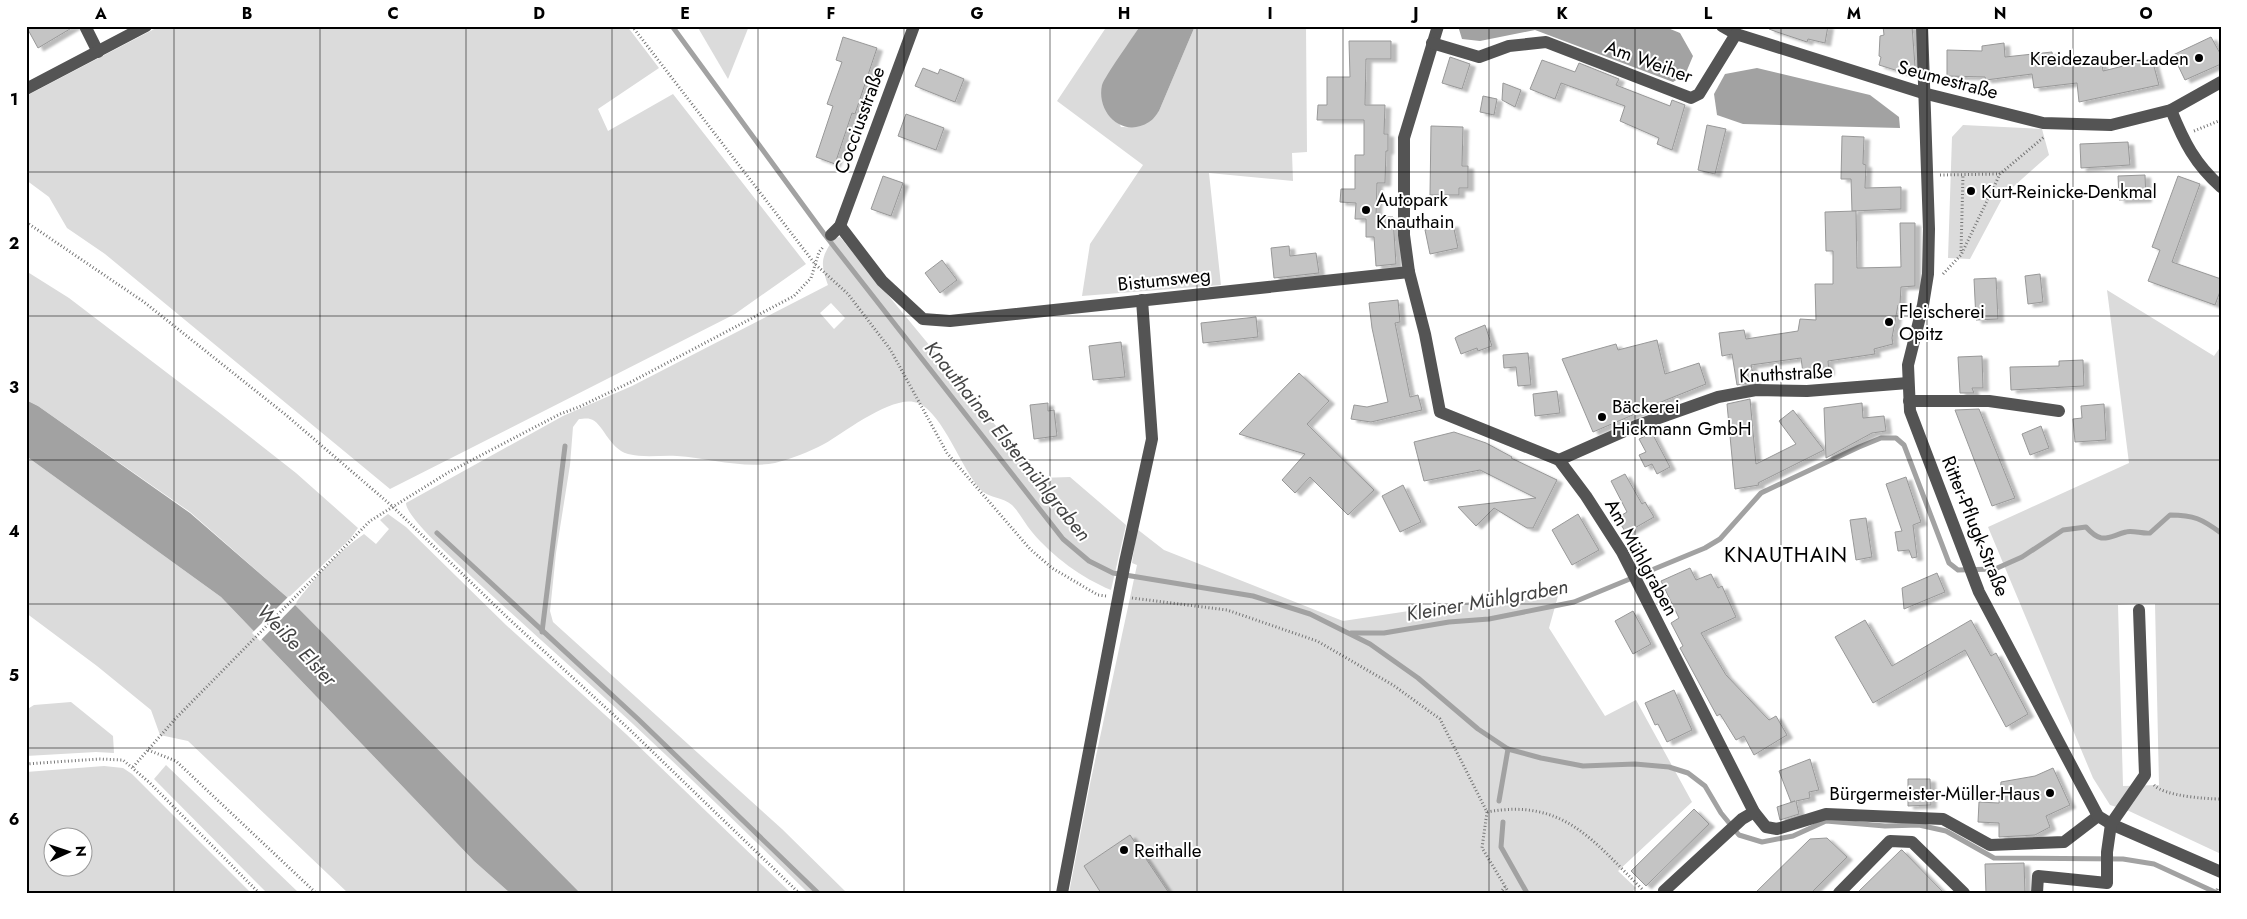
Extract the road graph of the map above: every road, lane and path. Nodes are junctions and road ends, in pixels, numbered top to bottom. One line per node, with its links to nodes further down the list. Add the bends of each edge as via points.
1 (84, 26): 10 (street)
2 (146, 26): 10 (street)
3 (632, 26): 27 (path)
4 (914, 26): 23 (street, Cocciusstraße)
5 (1438, 26): 9 (street, Am Mühlgraben)
6 (1722, 26): 8 (street, Seumestraße)
7 (1922, 26): 13 (street, Ritter-Pflugk-Straße)
8 (1736, 34): 9 (street, Am Weiher, via 1699,94 1691,98 1546,42 1509,46 1479,57); 13 (street, Seumestraße)
9 (1432, 43): 28 (street, Am Mühlgraben, via 1404,138 1404,235)
10 (98, 52): 12 (street)
11 (2221, 82): 14 (street, Seumestraße)
12 (26, 89)
13 (1923, 93): 16 (street, Seumestraße, via 2043,123); 20 (street, Ritter-Pflugk-Straße)
14 (2170, 110): 16 (street, Seumestraße, via 2112,125); 17 (street)
15 (2221, 120): 17 (path)
16 (2060, 124): 19 (path)
17 (2182, 136): 21 (street, via 2204,173)
18 (1963, 174): 19 (path); 20 (path); 26 (path)
19 (2000, 174): 26 (path)
20 (1928, 175): 29 (street, Ritter-Pflugk-Straße)
21 (2221, 187)
22 (26, 222): 35 (path, via 144,302 286,415)
23 (840, 226): 24 (street, Cocciusstraße); 30 (street, Bistumsweg, via 882,281 923,319 950,321)
24 (831, 235)
25 (820, 252): 27 (path)
26 (1961, 254): 29 (path, via 1942,274)
27 (815, 264): 35 (path, via 811,278 794,296 628,383 560,414); 36 (path, via 848,294 890,349 947,453 1030,548 1052,568 1098,594)
28 (1409, 272): 30 (street, Bistumsweg); 34 (street, Am Mühlgraben, via 1440,412)
29 (1926, 284): 31 (street, Ritter-Pflugk-Straße, via 1908,365)
30 (1142, 300): 36 (street, via 1152,439)
31 (1908, 383): 32 (street, Ritter-Pflugk-Straße); 34 (street, Knuthstraße, via 1807,392 1756,390 1718,397 1636,426)
32 (1909, 401): 33 (street, via 1989,401); 45 (street, Ritter-Pflugk-Straße, via 1910,411 1979,592)
33 (2060, 411)
34 (1558, 460): 44 (street, Am Mühlgraben, via 1586,496 1628,565)
35 (392, 506): 38 (path, via 370,521); 53 (path)
36 (1119, 594): 43 (path, via 1227,610 1317,641 1393,685 1440,719); 54 (street)
37 (2140, 610): 41 (street)
38 (148, 750): 40 (path); 52 (path, via 176,761)
39 (26, 764): 40 (path, via 99,759 123,760)
40 (133, 767): 51 (path)
41 (2145, 775): 42 (path, via 2157,789); 46 (street)
42 (2221, 799)
43 (1487, 812): 48 (path, via 1482,848); 50 (path, via 1508,808 1539,810 1565,820 1591,838)
44 (1754, 812): 45 (street, Am Mühlgraben, via 1766,827 1777,829 1826,814 1943,819 1990,845 2064,842); 57 (street, via 1725,834)
45 (2098, 816): 46 (street)
46 (2111, 824): 47 (street); 60 (street, via 2107,883 2038,876)
47 (2221, 872)
48 (1505, 887): 55 (path); 56 (path)
49 (2218, 887): 61 (path)
50 (1643, 890)
51 (259, 893)
52 (316, 893)
53 (799, 893)
54 (1062, 893)
55 (1500, 893)
56 (1508, 893)
57 (1665, 893)
58 (1839, 893): 59 (street, via 1890,841 1912,842)
59 (1964, 893)
60 (2037, 893)
61 (2216, 893)

